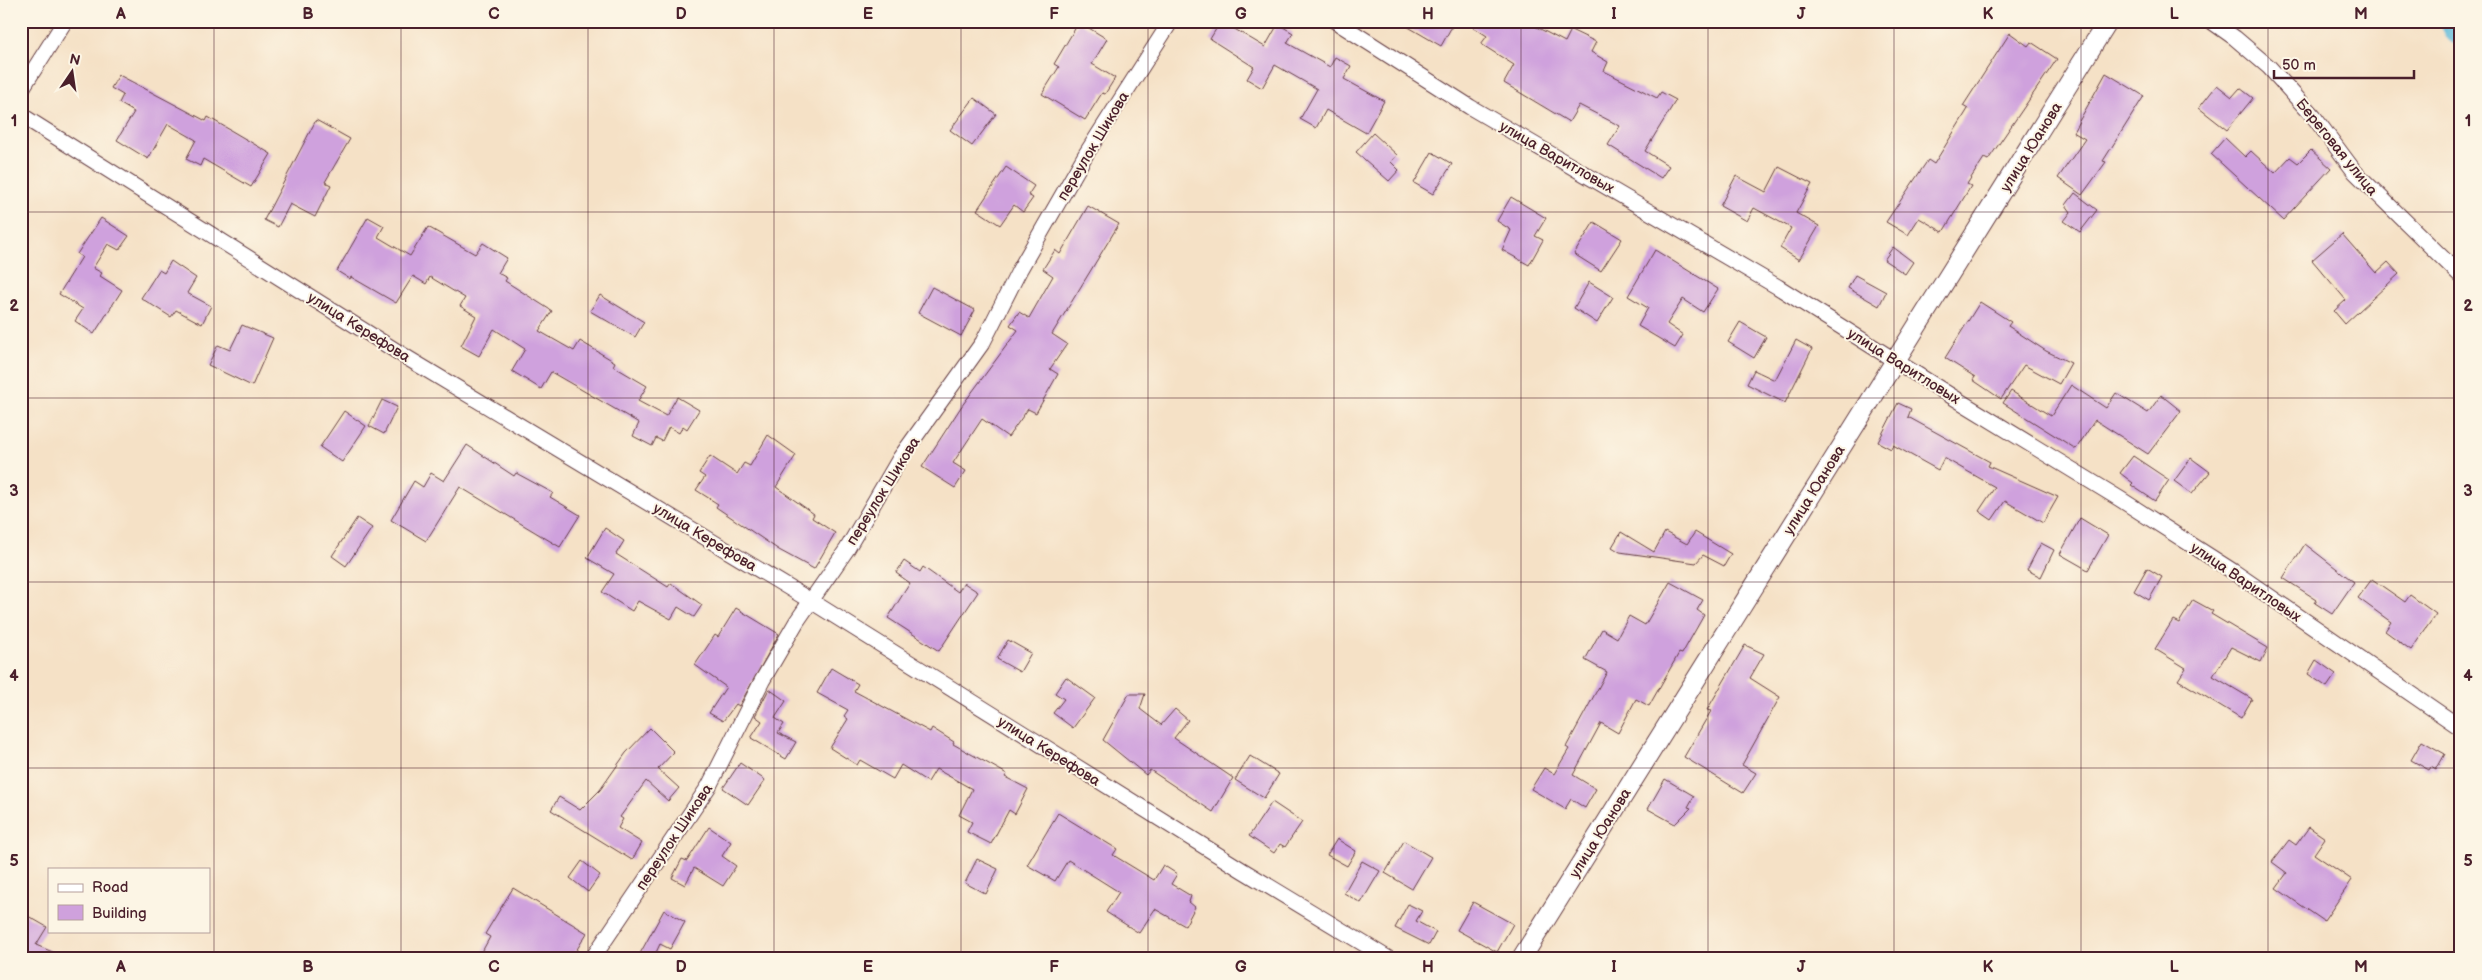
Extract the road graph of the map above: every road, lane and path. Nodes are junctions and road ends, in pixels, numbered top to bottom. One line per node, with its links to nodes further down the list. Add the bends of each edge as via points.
1 (64, 21): 6 (street)
2 (1172, 21): 10 (street, переулок Шикова, via 1086,154 1020,269 983,342 900,458 847,549)
3 (1335, 21): 9 (street, улица Варитловых, via 1470,107)
4 (2108, 21): 9 (street, улица Юанова)
5 (2211, 21): 8 (street, Береговая улица, via 2269,67 2314,117 2355,172)
6 (21, 90)
7 (21, 115): 10 (street, улица Керефова, via 409,359)
8 (2461, 276)
9 (1897, 360): 11 (street, улица Варитловых, via 2234,572); 14 (street, улица Юанова)
10 (811, 601): 12 (street, переулок Шикова, via 762,681 709,786); 13 (street, улица Керефова)
11 (2461, 728)
12 (592, 959)
13 (1389, 959)
14 (1521, 959)

